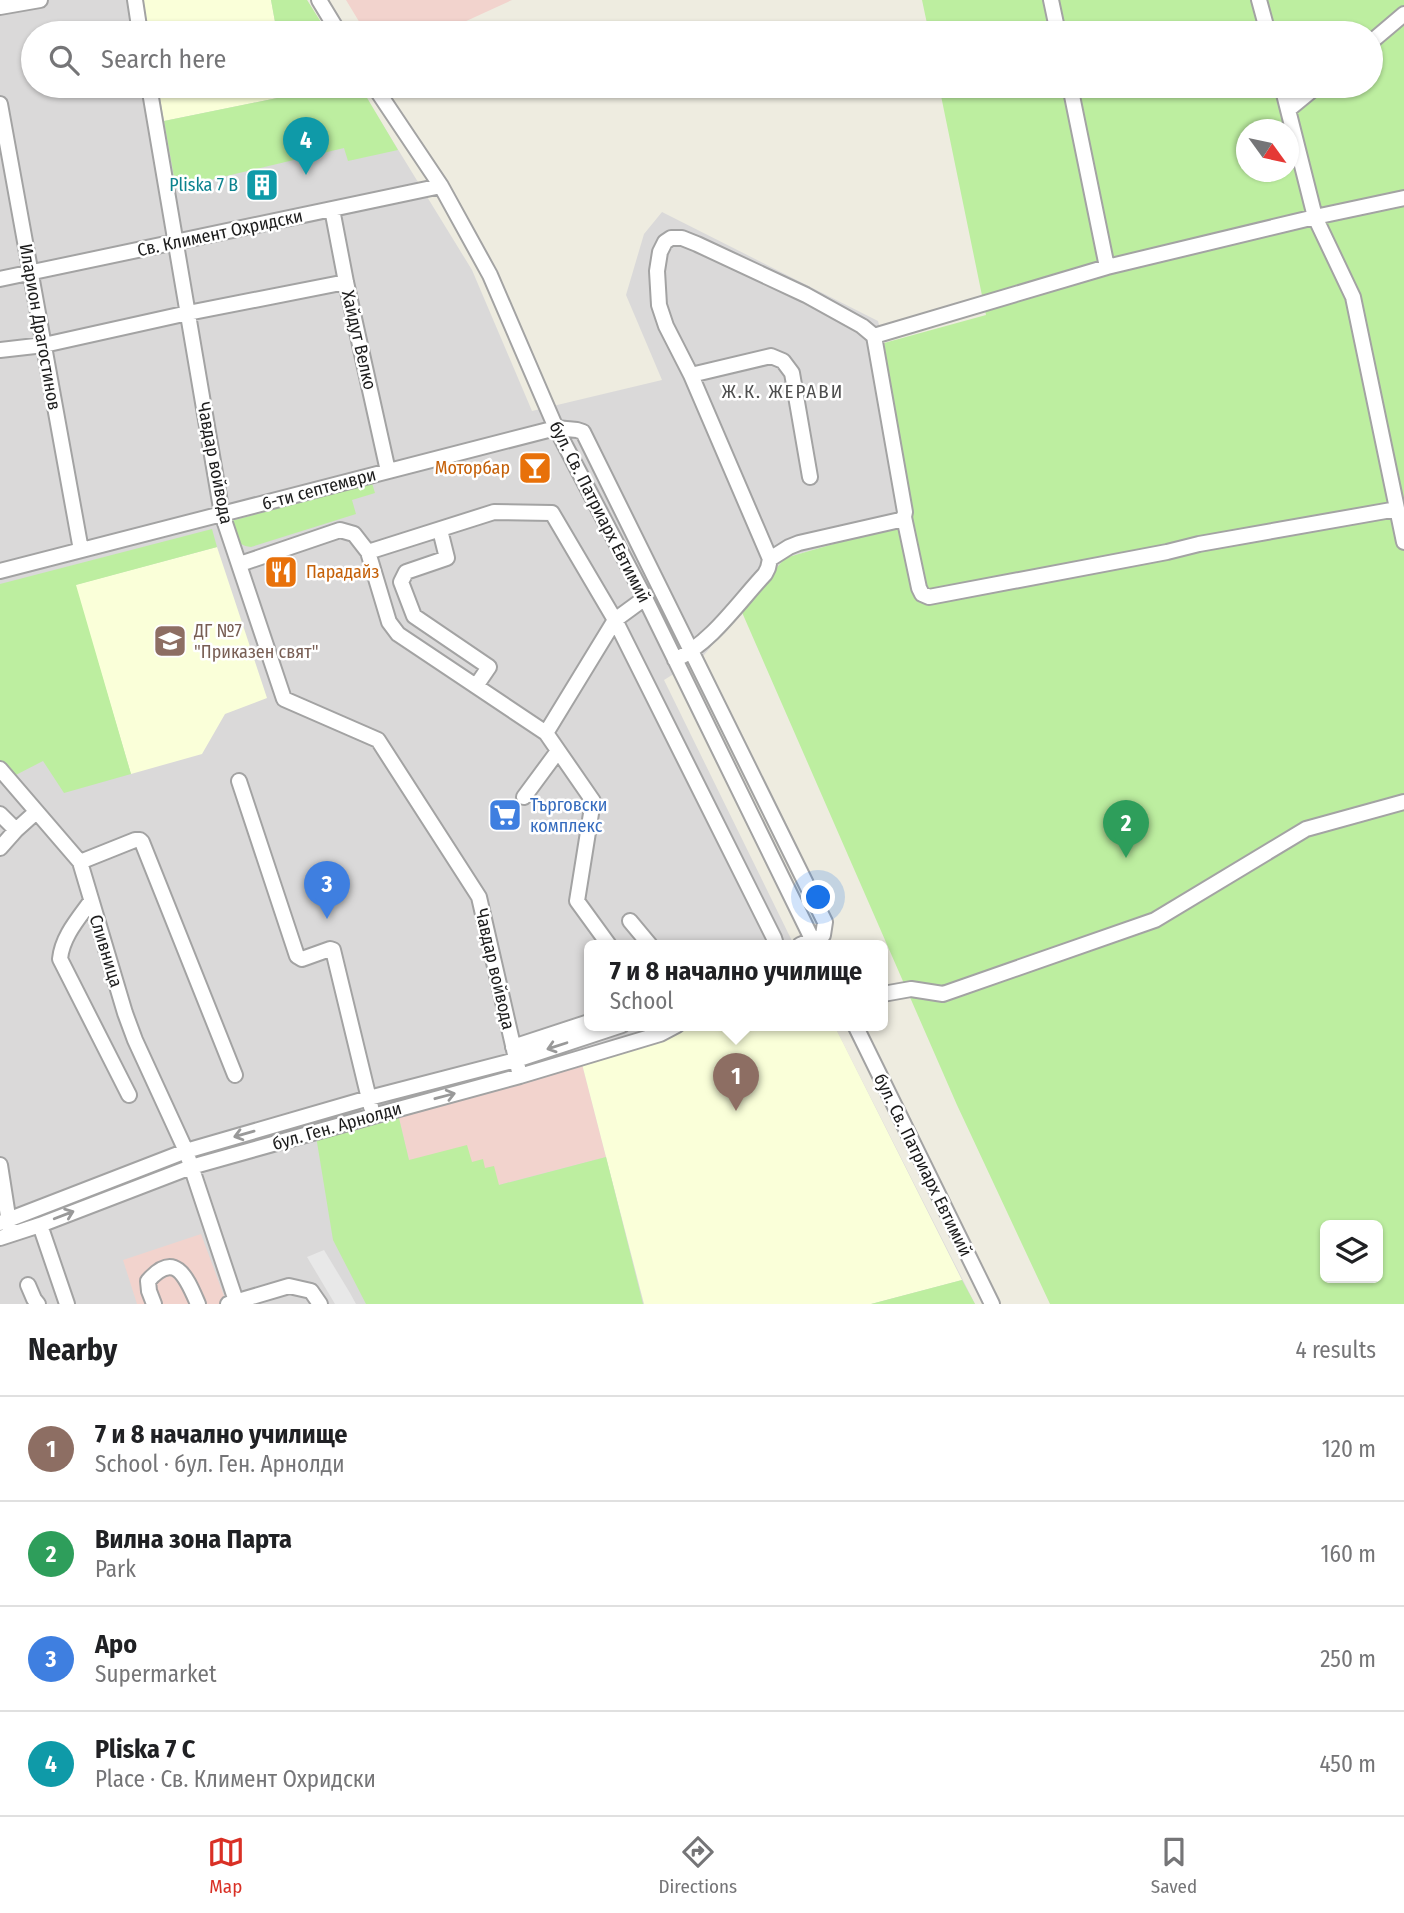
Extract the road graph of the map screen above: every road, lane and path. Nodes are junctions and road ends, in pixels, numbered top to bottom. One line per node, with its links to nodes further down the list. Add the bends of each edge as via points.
1 (40, 0): 6 (street)
2 (135, 0): 8 (street)
3 (319, 0): 9 (street)
4 (1051, 0): 10 (street)
5 (1259, 0): 11 (street)
6 (0, 7)
7 (1404, 14): 12 (street)
8 (138, 21)
9 (332, 21)
10 (1055, 21)
11 (1265, 21)
12 (1383, 32)
13 (151, 98): 24 (street, Чавдар войвода)
14 (381, 98): 20 (street, бул. Св. Патриарх Евтимий)
15 (1072, 98): 25 (street)
16 (1286, 98): 19 (street)
17 (1302, 98): 19 (street)
18 (0, 104): 26 (street, Иларион Драгостинов)
19 (1289, 109): 23 (street)
20 (441, 186): 22 (street, Св. Климент Охридски); 34 (street, бул. Св. Патриарх Евтимий, via 490,275)
21 (1404, 198): 23 (street)
22 (332, 209): 24 (street, Св. Климент Охридски); 28 (street, Хайдут Велко)
23 (1315, 217): 25 (street); 37 (street, via 1353,297)
24 (176, 242): 26 (street, Св. Климент Охридски); 29 (street, Чавдар войвода)
25 (1107, 267): 30 (street)
26 (31, 273): 27 (street, Св. Климент Охридски); 31 (street, Иларион Драгостинов)
27 (0, 279)
28 (346, 282): 29 (street); 35 (street, Хайдут Велко)
29 (188, 313): 31 (street); 38 (street, Чавдар войвода)
30 (874, 336): 33 (street, via 806,295 697,244 671,238 660,252 659,305); 39 (street)
31 (44, 345): 32 (street); 42 (street, Иларион Драгостинов)
32 (0, 350)
33 (691, 375): 36 (street, via 771,356 783,361 792,373); 44 (street)
34 (556, 428): 35 (street, 6-ти септември); 47 (street, бул. Св. Патриарх Евтимий); 49 (street, via 586,436)
35 (388, 471): 38 (street, 6-ти септември)
36 (810, 477)
37 (1397, 509): 39 (street, via 929,597 919,588); 41 (street)
38 (222, 514): 42 (street, 6-ти септември); 45 (street, Чавдар войвода)
39 (904, 517): 44 (street, via 799,543)
40 (440, 530): 43 (street); 48 (street, via 494,512 552,513); 51 (street, via 447,558 406,572 401,582 414,616 489,667)
41 (1404, 542)
42 (81, 550): 46 (street, 6-ти септември)
43 (368, 552): 45 (street, via 354,534 340,530); 51 (street, via 389,622 398,634)
44 (770, 559): 49 (street, via 765,574)
45 (240, 564): 75 (street, Чавдар войвода, via 284,699 378,740 479,897)
46 (0, 570)
47 (645, 598): 48 (street); 50 (street, бул. Св. Патриарх Евтимий)
48 (615, 620): 52 (street); 67 (street)
49 (691, 652): 50 (street); 69 (street, via 825,922 823,934)
50 (675, 660): 68 (street, бул. Св. Патриарх Евтимий)
51 (476, 686): 52 (street)
52 (546, 733): 53 (street)
53 (558, 751): 56 (street); 65 (street, via 593,801 578,901)
54 (0, 769): 58 (street, Сливница)
55 (239, 781): 79 (street, via 297,956 302,959 333,950)
56 (524, 797)
57 (1404, 802): 70 (street, via 1306,829 1155,920 943,994 911,989)
58 (36, 811): 60 (street); 62 (street, Сливница)
59 (0, 814): 60 (street)
60 (16, 830): 61 (street)
61 (0, 848)
62 (80, 862): 63 (street, Сливница); 76 (street, via 135,840 142,842)
63 (91, 901): 78 (street, via 64,940 60,959); 81 (street, Сливница, via 131,1031)
64 (629, 921): 66 (street)
65 (605, 940)
66 (646, 940)
67 (774, 940)
68 (808, 940)
69 (814, 940)
70 (888, 993)
71 (584, 1024): 75 (street)
72 (600, 1031): 75 (street, бул. Ген. Арнолди, one-way to 75)
73 (666, 1031): 77 (street, бул. Ген. Арнолди)
74 (858, 1031): 93 (street, бул. Св. Патриарх Евтимий)
75 (514, 1054): 77 (street, Чавдар войвода); 79 (street, бул. Ген. Арнолди)
76 (235, 1075)
77 (520, 1076): 80 (street, бул. Ген. Арнолди, one-way to 77)
78 (129, 1095)
79 (369, 1098): 80 (street); 81 (street, бул. Ген. Арнолди, one-way to 81)
80 (373, 1115): 83 (street, бул. Ген. Арнолди)
81 (186, 1152): 83 (street, Сливница); 85 (street, бул. Ген. Арнолди)
82 (0, 1165): 85 (street)
83 (191, 1167): 84 (street, бул. Ген. Арнолди, one-way to 83); 87 (street, Сливница)
84 (40, 1225): 85 (street, бул. Ген. Арнолди); 89 (street)
85 (5, 1229)
86 (29, 1285): 88 (street)
87 (234, 1303): 92 (street, via 289,1286 312,1291)
88 (38, 1304)
89 (67, 1304)
90 (153, 1304): 91 (street, via 148,1281 155,1273 175,1267 184,1274)
91 (198, 1304)
92 (320, 1304)
93 (992, 1304)

